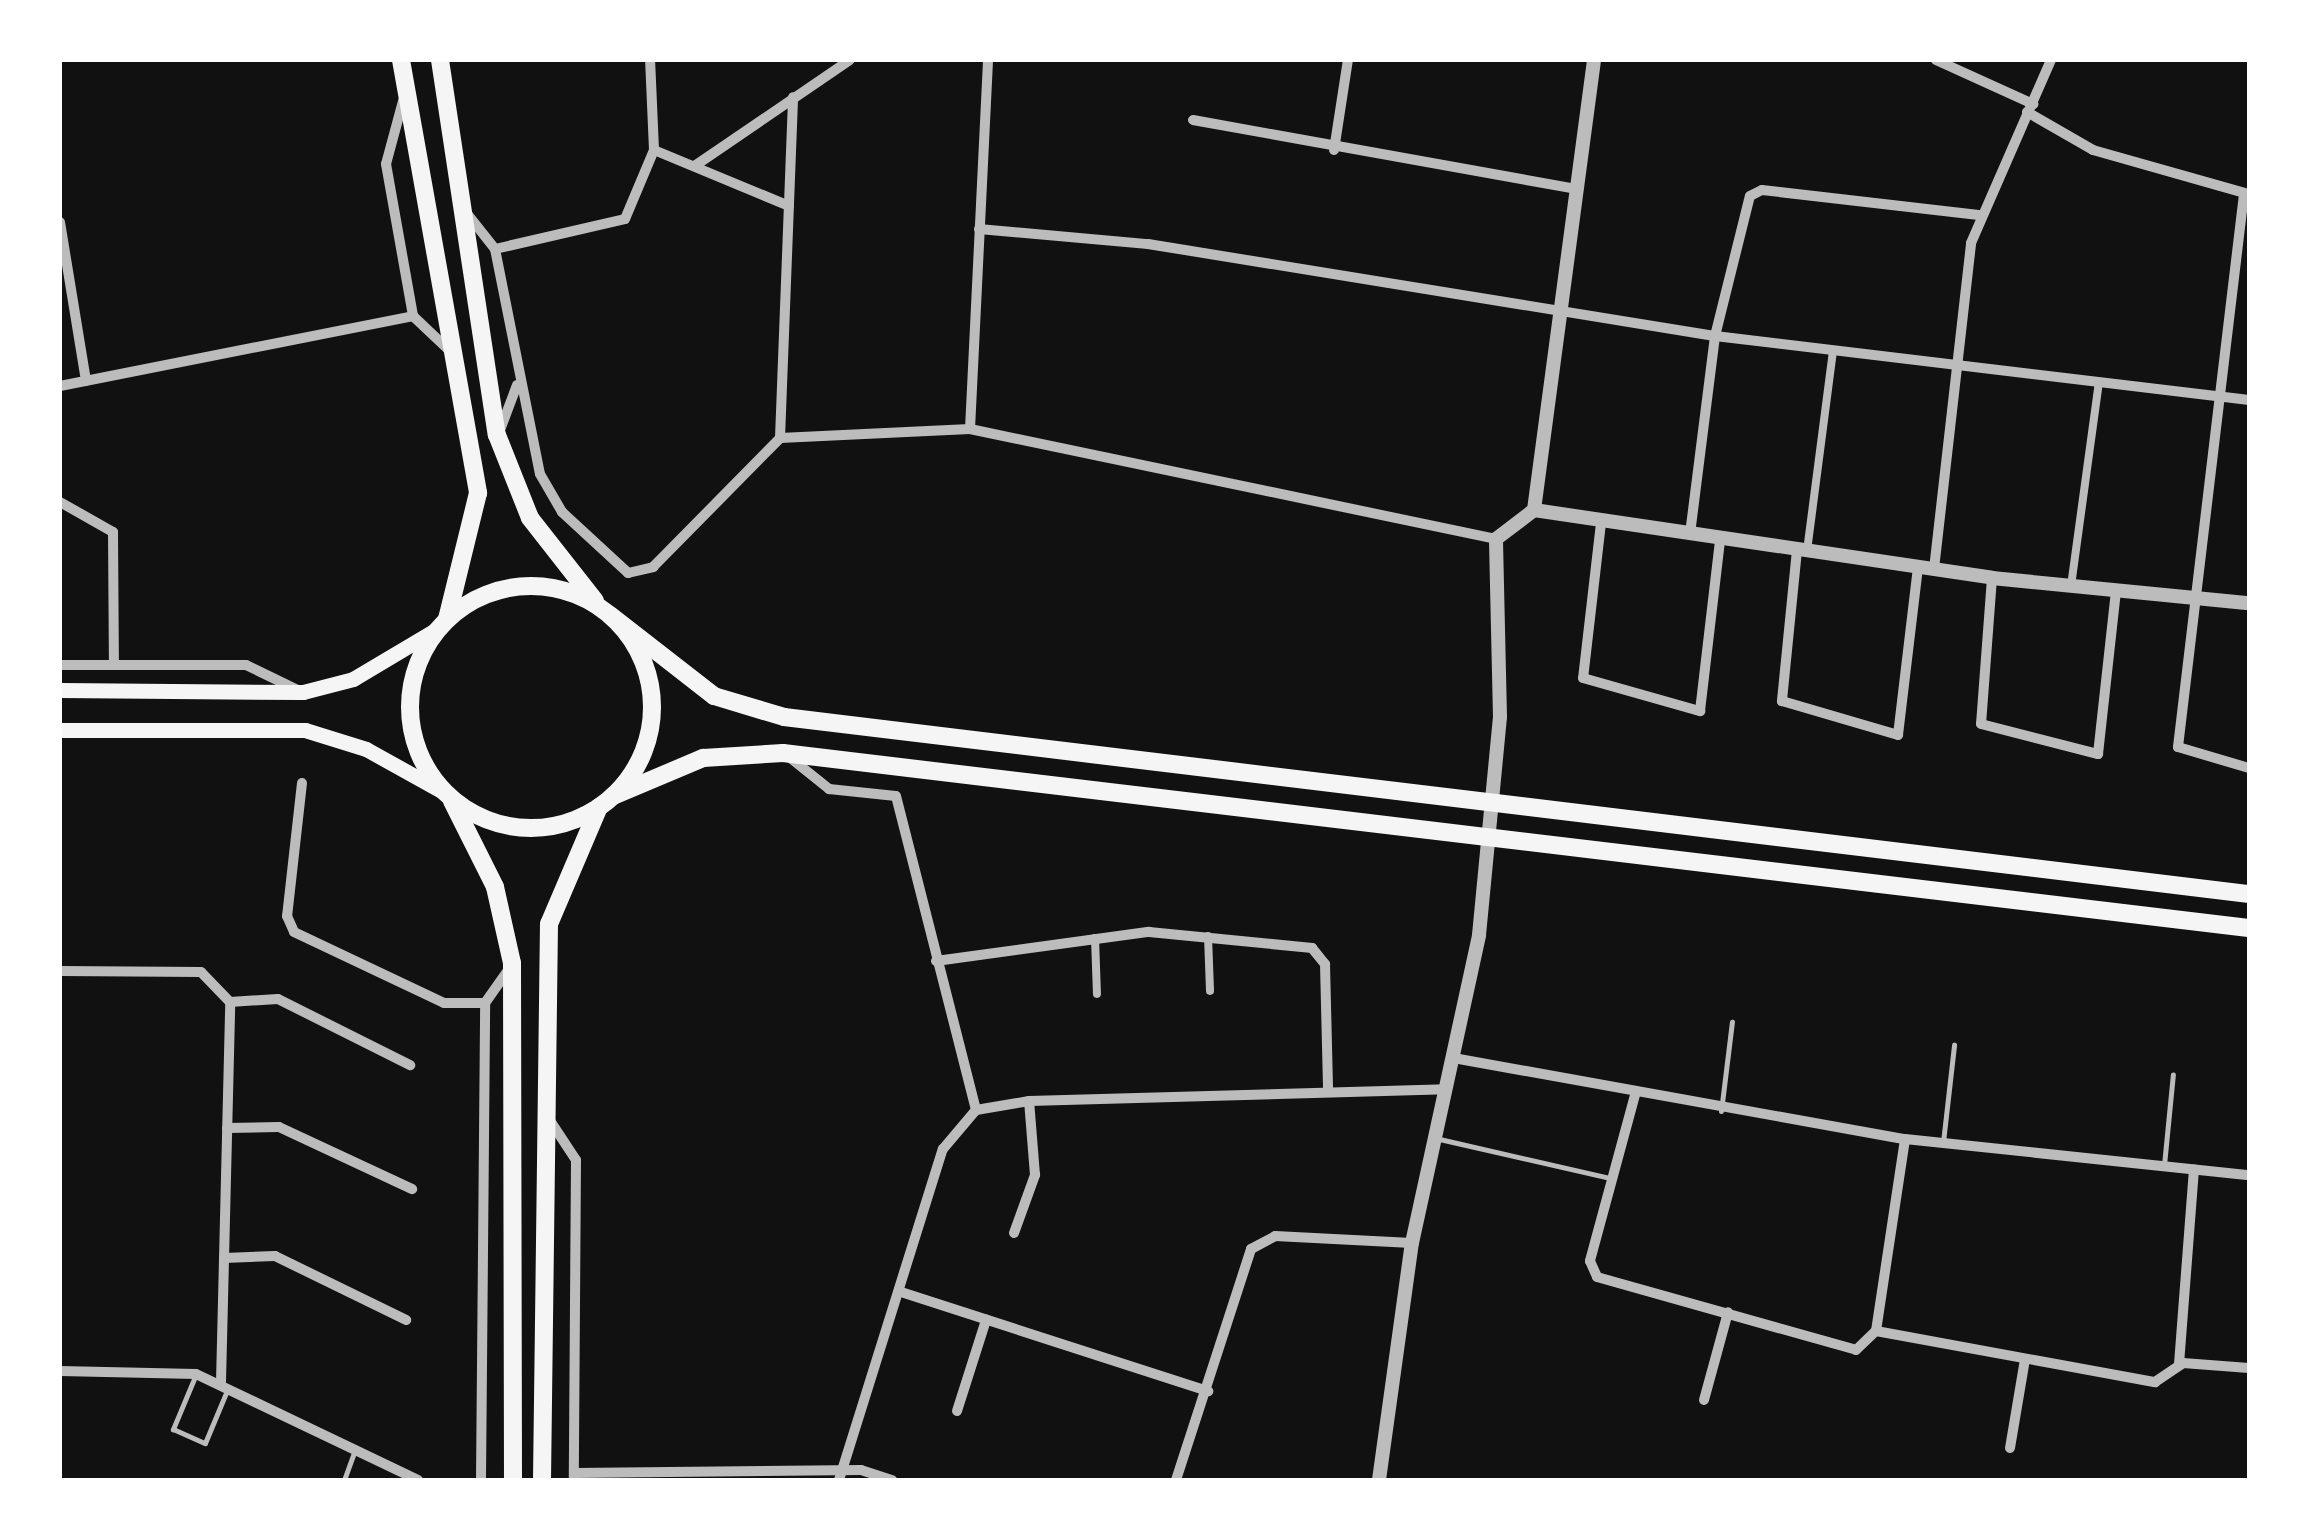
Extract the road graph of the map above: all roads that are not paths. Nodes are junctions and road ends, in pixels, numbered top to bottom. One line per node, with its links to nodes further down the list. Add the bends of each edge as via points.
1 (401, 60): 10 (main road)
2 (440, 60): 19 (main road)
3 (650, 60): 14 (street)
4 (850, 60): 11 (street)
5 (988, 60): 23 (street)
6 (1348, 60): 15 (street)
7 (1594, 60): 17 (street)
8 (1936, 60): 12 (street)
9 (2051, 60): 12 (street)
10 (407, 89): 26 (street, via 386,164); 29 (main road)
11 (793, 97): 16 (street); 20 (street)
12 (2030, 108): 18 (street, via 2093,150); 21 (street)
13 (1194, 120): 15 (street)
14 (654, 150): 16 (street); 24 (street, via 617,226)
15 (1334, 150): 17 (street)
16 (696, 165): 20 (street)
17 (1576, 189): 25 (street)
18 (2246, 194): 35 (street)
19 (460, 205): 24 (street); 38 (main road)
20 (789, 206): 39 (street)
21 (1979, 215): 27 (street, via 1762,190 1750,196); 30 (street)
22 (60, 222): 31 (street)
23 (979, 228): 25 (street, via 1148,244); 37 (street)
24 (495, 250): 33 (street)
25 (1558, 310): 27 (street); 41 (street)
26 (412, 316): 29 (street); 31 (street)
27 (1715, 336): 28 (street); 43 (street)
28 (1833, 350): 30 (street); 46 (street)
29 (458, 359): 55 (main road, via 478,493)
30 (1956, 365): 32 (street); 48 (street)
31 (86, 381): 34 (street)
32 (2100, 382): 35 (street); 50 (street)
33 (517, 385): 38 (street); 39 (street, via 555,502 605,556 636,574 653,567)
34 (60, 386)
35 (2219, 397): 36 (street); 52 (street)
36 (2249, 400)
37 (970, 428): 39 (street); 44 (street)
38 (497, 435): 54 (main road, via 530,518)
39 (780, 438)
40 (60, 502): 57 (street, via 112,532)
41 (1534, 510): 42 (street); 44 (street)
42 (1600, 523): 43 (street); 45 (street, via 1583,678 1700,711)
43 (1690, 534): 45 (street)
44 (1496, 539): 65 (street, via 1500,717)
45 (1720, 540): 46 (street)
46 (1802, 550): 47 (street); 47 (street, via 1782,701 1898,735)
47 (1918, 567): 48 (street)
48 (1934, 569): 49 (street)
49 (1992, 578): 50 (street); 51 (street, via 1981,724 2098,754)
50 (2071, 586): 51 (street)
51 (2116, 590): 52 (street)
52 (2195, 598): 53 (street); 62 (street, via 2178,747)
53 (2249, 604)
54 (604, 610): 55 (main road, via 523,586 483,595); 65 (main road, via 697,684 753,711); 66 (main road, via 644,661 652,697 645,748)
55 (442, 624): 59 (main road, via 353,679); 64 (main road, via 416,668 410,719 423,762)
56 (60, 665): 57 (street)
57 (114, 665): 59 (street, via 246,665)
58 (60, 690): 59 (main road)
59 (303, 692)
60 (60, 730): 64 (main road, via 305,730 366,748)
61 (783, 753): 66 (main road, via 704,758); 67 (main road); 72 (street, via 829,788 896,796)
62 (2249, 768)
63 (302, 783): 78 (street, via 287,916 294,932 444,1003)
64 (448, 795): 66 (main road, via 519,827 563,824); 73 (main road, via 496,887)
65 (1492, 800): 67 (street); 68 (main road)
66 (606, 802): 90 (main road, via 548,924)
67 (1488, 843): 69 (main road); 81 (street)
68 (2249, 894)
69 (2249, 928)
70 (1208, 934): 71 (street); 75 (street); 85 (street, via 1322,956)
71 (1095, 936): 72 (street); 76 (street)
72 (936, 961): 88 (street)
73 (512, 963): 78 (street); 124 (main road)
74 (60, 970): 77 (street, via 201,972)
75 (1210, 992)
76 (1097, 994)
77 (230, 1002): 82 (street, via 278,999); 91 (street)
78 (484, 1003): 123 (street)
79 (1732, 1022): 89 (lane)
80 (1954, 1046): 94 (lane)
81 (1459, 1059): 84 (street); 86 (street)
82 (410, 1065)
83 (2173, 1074): 95 (lane)
84 (1446, 1090): 85 (street); 92 (street)
85 (1328, 1091): 87 (street)
86 (1635, 1095): 89 (street); 98 (street)
87 (1029, 1100): 88 (street); 100 (street, via 1036,1175)
88 (976, 1110): 103 (street, via 943,1149)
89 (1721, 1111): 93 (street)
90 (544, 1112): 119 (street, via 576,1160); 125 (main road)
91 (227, 1128): 99 (street, via 279,1127); 102 (street)
92 (1434, 1138): 98 (lane); 101 (street)
93 (1905, 1139): 94 (street); 107 (street)
94 (1943, 1142): 95 (street)
95 (2164, 1166): 96 (street)
96 (2194, 1170): 97 (street); 109 (street)
97 (2249, 1175)
98 (1613, 1178): 104 (street, via 1594,1272)
99 (412, 1189)
100 (1014, 1232)
101 (1412, 1243): 114 (street, via 1262,1240); 128 (street)
102 (224, 1258): 105 (street, via 275,1256); 113 (street)
103 (901, 1292): 106 (street); 120 (street)
104 (1728, 1312): 107 (street, via 1856,1350); 115 (street)
105 (406, 1320)
106 (986, 1320): 114 (street); 116 (street)
107 (1876, 1331): 108 (street)
108 (2025, 1359): 109 (street, via 2155,1382); 117 (street)
109 (2179, 1364): 110 (street)
110 (2249, 1368)
111 (60, 1371): 112 (street)
112 (196, 1374): 113 (street); 113 (lane, via 173,1429 205,1443)
113 (225, 1384): 118 (street)
114 (1208, 1391): 127 (street)
115 (1704, 1400)
116 (957, 1410)
117 (2010, 1448)
118 (356, 1449): 121 (lane); 122 (street)
119 (574, 1476): 120 (street)
120 (840, 1476): 126 (street)
121 (344, 1480)
122 (418, 1480)
123 (481, 1480)
124 (513, 1480)
125 (542, 1480)
126 (892, 1480)
127 (1176, 1480)
128 (1379, 1480)

